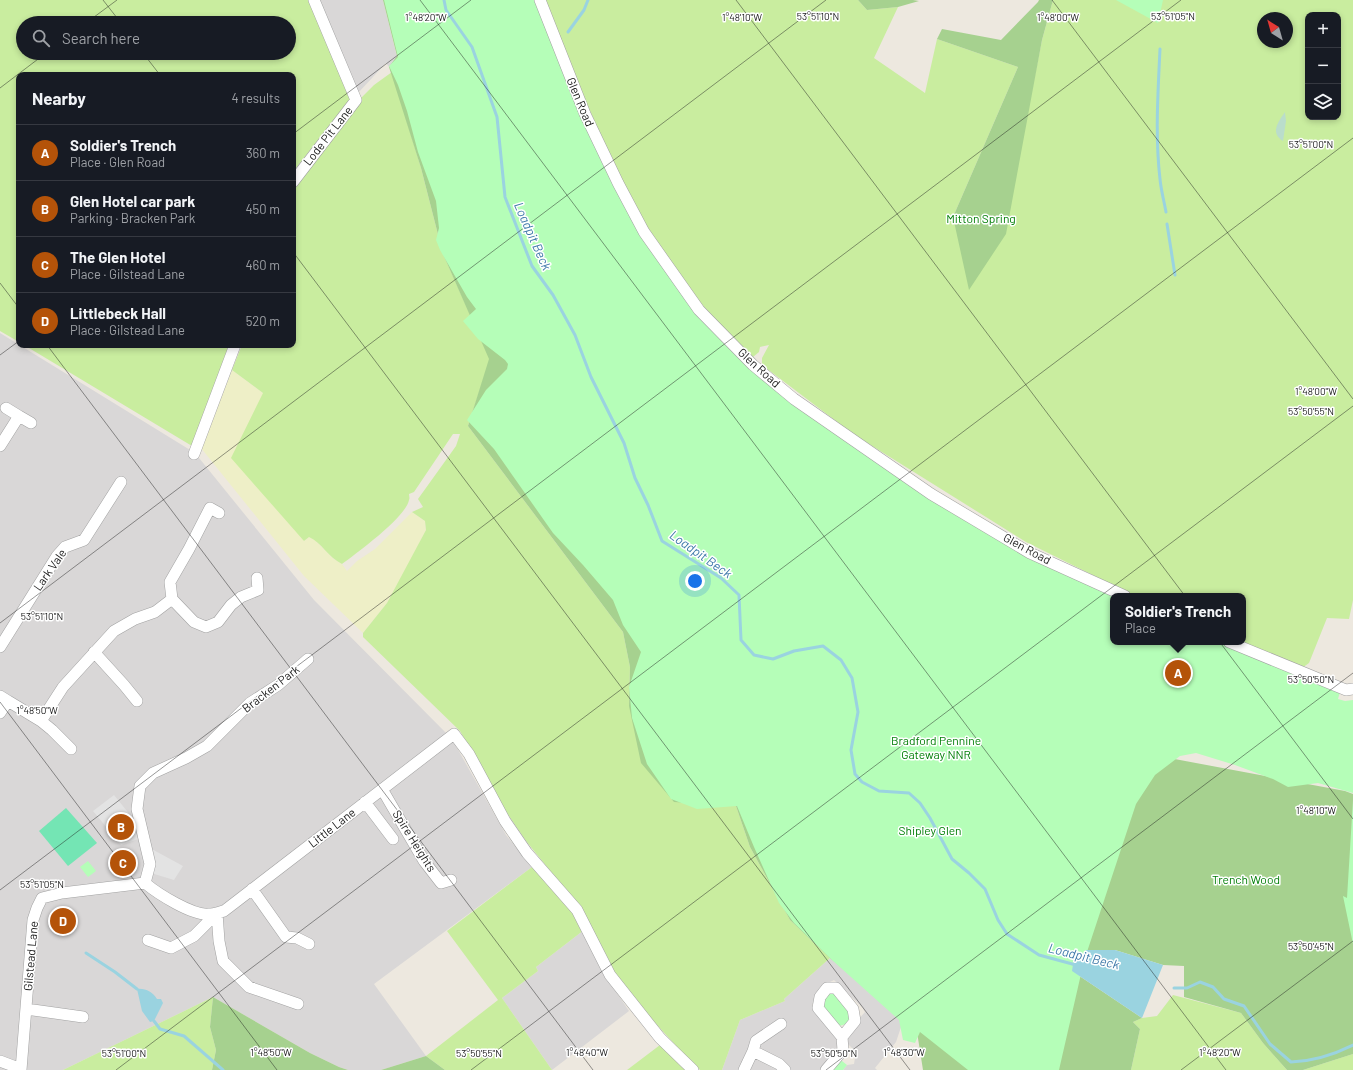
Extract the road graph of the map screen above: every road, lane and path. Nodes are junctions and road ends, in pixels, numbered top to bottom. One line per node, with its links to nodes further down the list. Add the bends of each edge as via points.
1 (314, 0): 3 (street, Lode Pit Lane, via 356,100)
2 (540, 0): 13 (street, Glen Road, via 585,114 618,183 644,232 699,310 748,360 794,399 931,494 1030,553)
3 (296, 178)
4 (233, 348): 9 (street)
5 (6, 408): 6 (street)
6 (19, 416): 7 (street); 8 (street)
7 (31, 423)
8 (0, 446)
9 (194, 454)
10 (121, 482): 16 (street, Lark Vale, via 84,540 64,547)
11 (219, 514): 14 (street, via 210,508 170,582)
12 (257, 578): 14 (street, via 263,590 241,597 218,622 206,627 194,622)
13 (1118, 593)
14 (172, 598): 17 (street, via 155,612 135,619 114,632)
15 (1236, 645): 19 (street, via 1346,690)
16 (0, 647)
17 (94, 652): 21 (street); 23 (street, via 63,687)
18 (308, 659): 29 (street, Bracken Park, via 278,685 250,703 207,746 153,774 140,786 137,809 150,864)
19 (1353, 689)
20 (4, 699): 22 (street); 23 (street)
21 (137, 701)
22 (0, 713)
23 (41, 721): 24 (street)
24 (71, 749)
25 (382, 789): 26 (street, Little Lane); 28 (street, Spire Heights, via 424,861 441,883); 42 (street, Little Lane, via 454,734 469,754 505,821 527,853 577,910 610,975 660,1038)
26 (365, 802): 27 (street); 30 (street, Little Lane)
27 (393, 839)
28 (452, 880)
29 (145, 883): 31 (street, via 155,892 184,908); 35 (street, Gilstead Lane, via 62,893 42,898 33,920)
30 (252, 890): 31 (street, Little Lane, via 224,911); 33 (street, via 286,937 297,938)
31 (212, 914): 32 (street, Little Lane, via 194,936 171,948); 34 (street, via 223,961 248,987)
32 (148, 940)
33 (309, 944)
34 (298, 1004)
35 (26, 1009): 36 (street); 41 (street, Gilstead Lane)
36 (83, 1017)
37 (781, 1024): 39 (street, via 756,1041)
38 (842, 1037): 45 (street, via 843,1050)
39 (753, 1051): 43 (street); 44 (street, via 779,1064)
40 (0, 1061): 41 (street)
41 (21, 1069)
42 (693, 1070)
43 (744, 1070)
44 (785, 1070)
45 (826, 1070)

